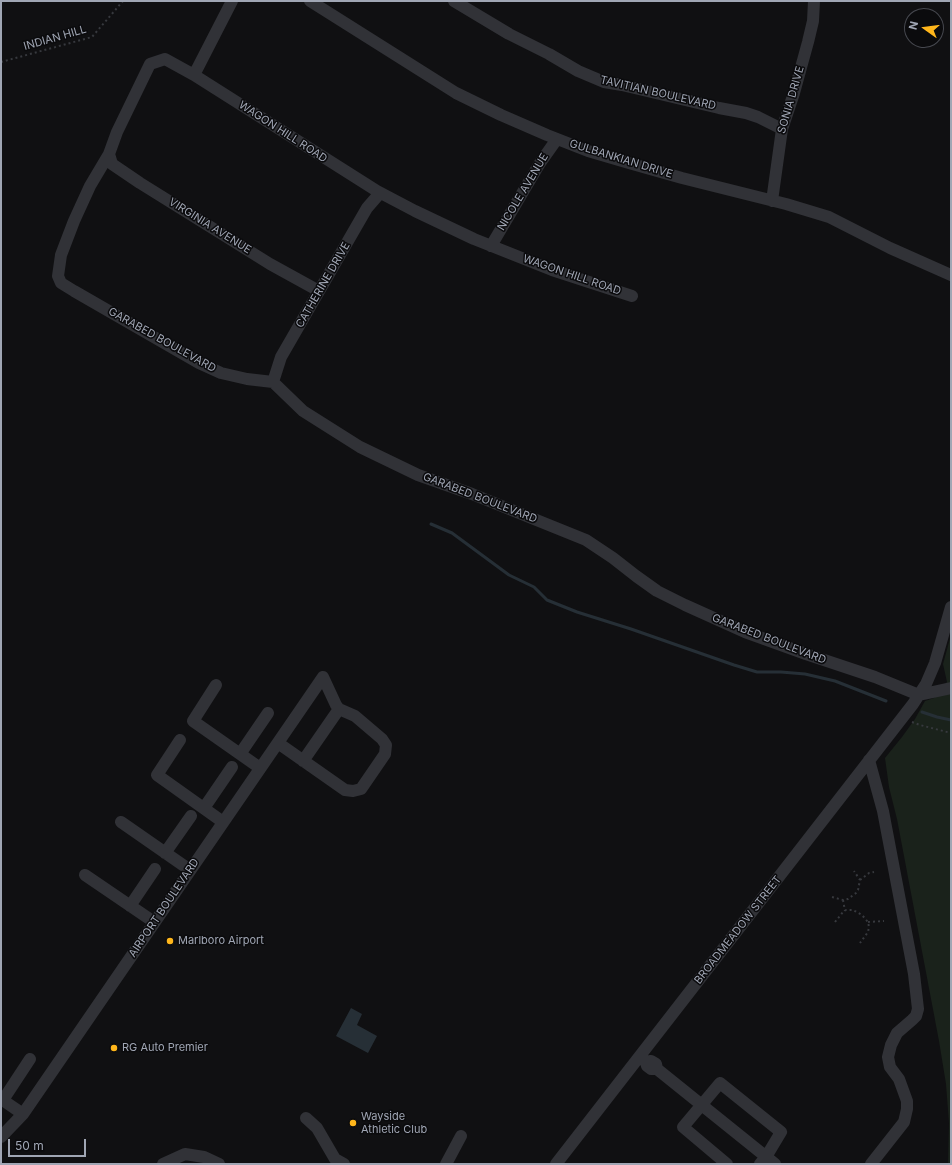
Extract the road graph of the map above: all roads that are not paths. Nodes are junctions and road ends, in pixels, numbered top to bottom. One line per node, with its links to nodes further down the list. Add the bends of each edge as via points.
1 (232, 1): 5 (street)
2 (310, 1): 7 (street, GULBANKIAN DRIVE, via 456,93)
3 (454, 1): 6 (street, TAVITIAN BOULEVARD, via 509,34 604,82 746,113)
4 (814, 1): 6 (street, SONIA DRIVE, via 808,42)
5 (194, 75): 8 (street, WAGON HILL ROAD, via 165,59 150,64); 9 (street, WAGON HILL ROAD)
6 (782, 129): 10 (street, SONIA DRIVE)
7 (557, 139): 10 (street, GULBANKIAN DRIVE, via 629,164); 11 (street, NICOLE AVENUE)
8 (109, 154): 13 (street, WAGON HILL ROAD, via 90,186 74,221 61,255); 14 (street, VIRGINIA AVENUE, via 112,164 270,264)
9 (380, 193): 11 (street, WAGON HILL ROAD); 14 (street, CATHERINE DRIVE, via 367,208)
10 (772, 201): 12 (street, GULBANKIAN DRIVE, via 829,217)
11 (491, 246): 15 (street, WAGON HILL ROAD, via 552,270)
12 (951, 275)
13 (58, 276): 16 (street, GARABED BOULEVARD, via 61,283 74,291 213,370 247,379)
14 (319, 291): 16 (street, CATHERINE DRIVE, via 282,357)
15 (632, 296)
16 (273, 382): 20 (street, GARABED BOULEVARD, via 303,411 360,447 418,475 586,540 657,591 685,605 745,632)
17 (951, 607): 20 (street, BROADMEADOW STREET, via 935,663)
18 (216, 685): 25 (street, via 193,721)
19 (951, 688): 20 (street)
20 (919, 695): 26 (street, BROADMEADOW STREET, via 904,718)
21 (339, 709): 24 (street, AIRPORT BOULEVARD, via 323,677); 27 (street); 27 (street, via 355,716 382,739 386,746 385,754 361,789 346,790)
22 (268, 712): 25 (street)
23 (180, 740): 30 (street, via 157,775)
24 (278, 742): 27 (street); 29 (street, AIRPORT BOULEVARD)
25 (240, 754): 29 (street)
26 (869, 760): 41 (street, BROADMEADOW STREET); 55 (street, via 883,811 914,974 918,1009 916,1016 897,1033 888,1057 890,1068 899,1079 907,1101 904,1122)
27 (303, 761)
28 (232, 767): 30 (street)
29 (260, 768): 33 (street, AIRPORT BOULEVARD)
30 (204, 808): 33 (street)
31 (191, 816): 34 (street)
32 (121, 822): 34 (street)
33 (223, 822): 36 (street, AIRPORT BOULEVARD)
34 (165, 853): 36 (street)
35 (154, 869): 38 (street)
36 (190, 870): 39 (street, AIRPORT BOULEVARD)
37 (85, 875): 38 (street)
38 (130, 906): 39 (street)
39 (154, 922): 44 (street, AIRPORT BOULEVARD)
40 (30, 1059): 42 (street)
41 (643, 1059): 43 (street, via 647,1066 657,1069); 53 (street, BROADMEADOW STREET)
42 (2, 1099): 44 (street)
43 (702, 1105): 48 (street); 48 (street, via 720,1083 781,1132); 54 (street, via 683,1127)
44 (23, 1114): 47 (street, AIRPORT BOULEVARD)
45 (306, 1118): 51 (street, via 317,1128 335,1159)
46 (461, 1136): 52 (street)
47 (1, 1137)
48 (767, 1162)
49 (163, 1164): 50 (street, via 185,1154 204,1157)
50 (219, 1164)
51 (344, 1164)
52 (446, 1164)
53 (556, 1164)
54 (727, 1164)
55 (872, 1164)

